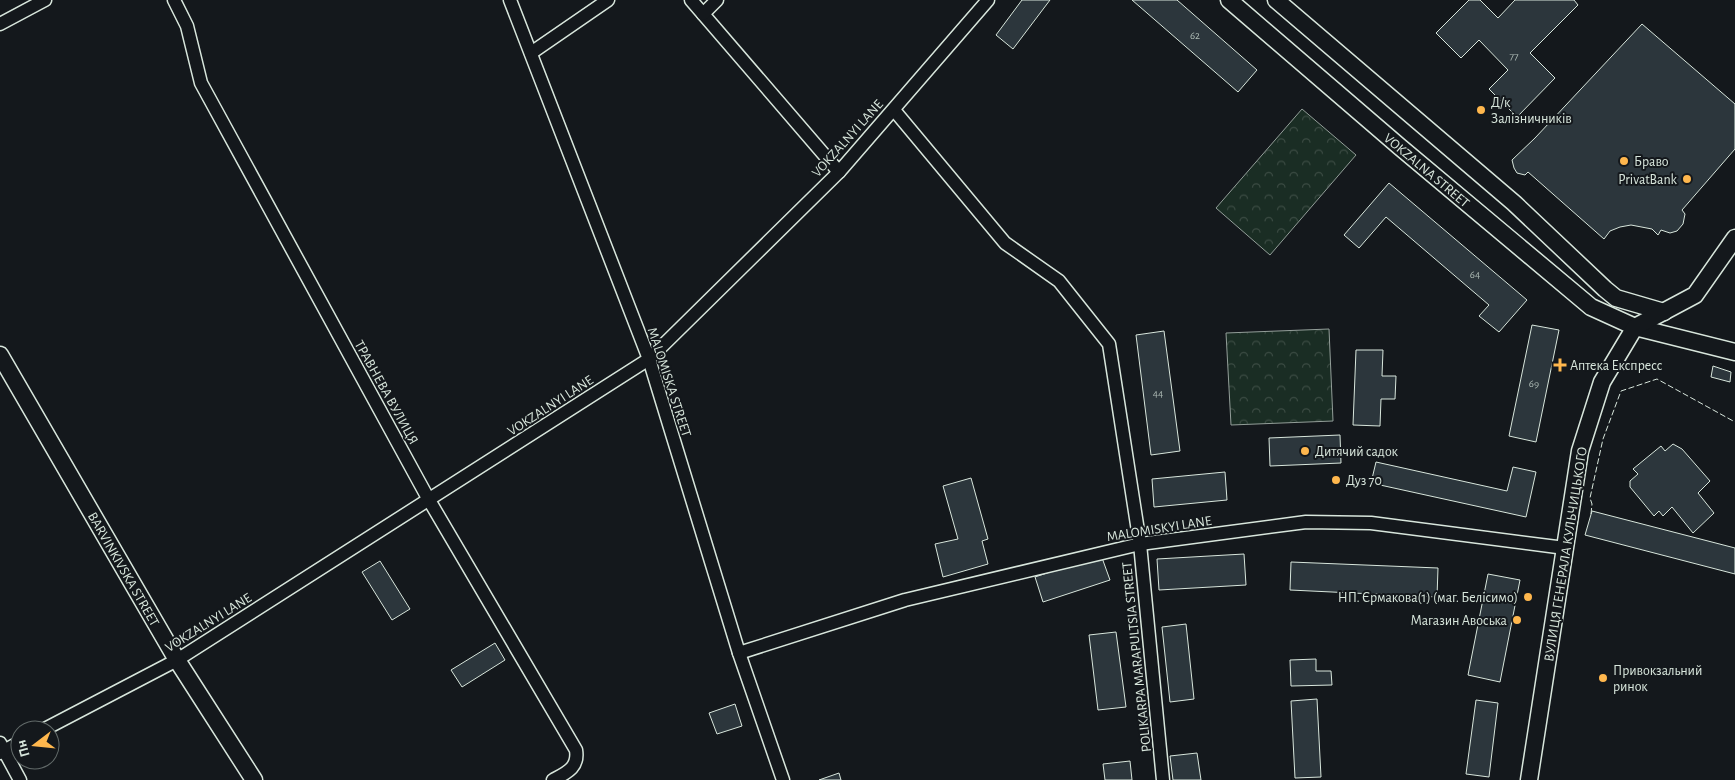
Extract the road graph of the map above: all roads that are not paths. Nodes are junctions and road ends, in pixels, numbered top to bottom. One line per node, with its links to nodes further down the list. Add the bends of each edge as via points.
1 (45, 0): 11 (street)
2 (174, 0): 21 (street, ТРАВНЕВА ВУЛИЦЯ, via 187,26 201,83)
3 (510, 0): 12 (street, MALOMISKA STREET)
4 (608, 0): 12 (street)
5 (691, 0): 10 (street)
6 (717, 0): 10 (street)
7 (988, 0): 13 (street, VOKZALNYI LANE)
8 (1229, 0): 17 (street, VOKZALNA STREET, via 1591,306)
9 (1276, 0): 16 (street, via 1514,203 1616,298)
10 (703, 14): 14 (street)
11 (0, 24)
12 (531, 53): 20 (street, MALOMISKA STREET)
13 (894, 110): 14 (street, VOKZALNYI LANE); 22 (street, POLIKARPA MARAPULTSIA STREET, via 1005,243 1059,281 1110,344)
14 (839, 172): 20 (street, VOKZALNYI LANE)
15 (1735, 238): 16 (street, via 1695,295)
16 (1664, 312): 17 (street)
17 (1635, 327): 18 (street, VOKZALNA STREET); 23 (street, ВУЛИЦЯ ГЕНЕРАЛА КУЛЬЧИЦЬКОГО, via 1602,382 1580,451)
18 (1735, 352)
19 (0, 355): 25 (street, BARVINKIVSKA STREET)
20 (649, 359): 21 (street, VOKZALNYI LANE); 24 (street, MALOMISKA STREET)
21 (429, 500): 25 (street, VOKZALNYI LANE); 30 (street, ТРАВНЕВА ВУЛИЦЯ, via 576,750 573,768)
22 (1140, 544): 23 (street, MALOMISKYI LANE, via 1316,522 1371,523); 24 (street, MALOMISKYI LANE, via 905,600); 32 (street, POLIKARPA MARAPULTSIA STREET)
23 (1565, 548): 33 (street, ВУЛИЦЯ ГЕНЕРАЛА КУЛЬЧИЦЬКОГО)
24 (739, 653): 31 (street, MALOMISKA STREET)
25 (177, 660): 26 (street, VOKZALNYI LANE); 29 (street, BARVINKIVSKA STREET)
26 (60, 721)
27 (1, 749): 28 (street)
28 (20, 780)
29 (254, 780)
30 (553, 780)
31 (782, 780)
32 (1162, 780)
33 (1529, 780)

